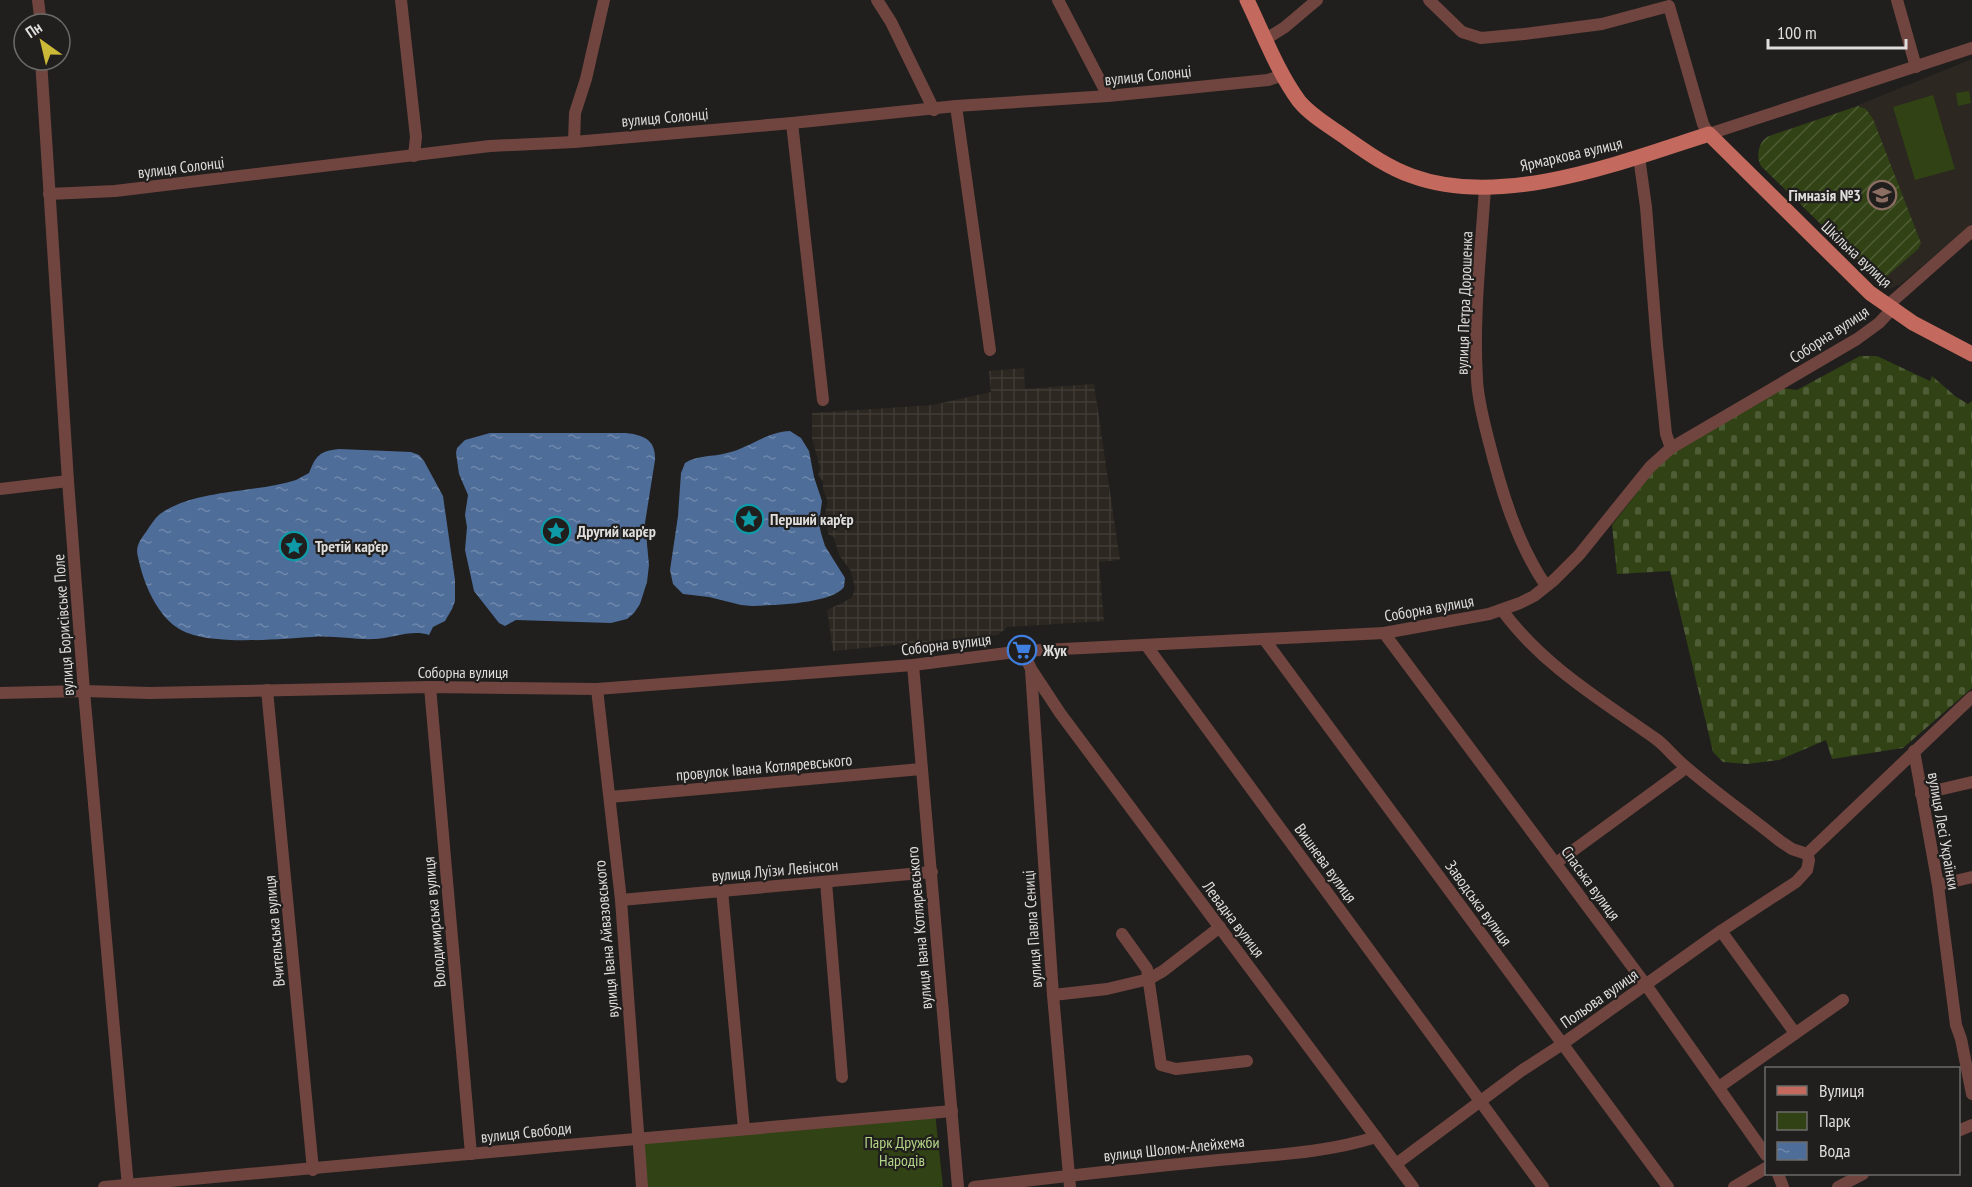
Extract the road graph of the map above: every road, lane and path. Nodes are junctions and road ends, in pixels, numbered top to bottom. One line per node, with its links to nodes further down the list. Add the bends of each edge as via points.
1 (401, 0): 20 (street, via 416,137)
2 (604, 0): 19 (street, via 575,113)
3 (877, 0): 16 (street)
4 (1058, 0): 14 (street)
5 (1247, 0): 9 (main road, Ярмаркова вулиця)
6 (1317, 0): 9 (street)
7 (1430, 0): 18 (street, via 1462,32 1481,38 1602,24 1669,6)
8 (1897, 0): 11 (street)
9 (1266, 39): 13 (main road, Ярмаркова вулиця)
10 (1972, 48): 11 (street, Ярмаркова вулиця)
11 (1916, 67): 18 (street, Ярмаркова вулиця)
12 (42, 72): 23 (street, вулиця Борисівське Поле)
13 (1283, 75): 14 (street, вулиця Солонці, via 1268,80); 22 (main road, Ярмаркова вулиця, via 1307,109 1394,169 1435,183)
14 (1108, 96): 15 (street, вулиця Солонці)
15 (956, 106): 16 (street, вулиця Солонці); 26 (street)
16 (934, 110): 17 (street, вулиця Солонці)
17 (792, 123): 19 (street, вулиця Солонці); 28 (street)
18 (1708, 134): 21 (main road, Ярмаркова вулиця); 25 (main road, Шкільна вулиця, via 1845,269)
19 (574, 142): 20 (street, вулиця Солонці)
20 (414, 156): 23 (street, вулиця Солонці, via 115,191)
21 (1639, 157): 22 (main road, Ярмаркова вулиця, via 1551,180); 29 (street, via 1666,434)
22 (1485, 188): 32 (street, вулиця Петра Дорошенка, via 1478,320 1479,393 1502,494)
23 (49, 194): 30 (street, вулиця Борисівське Поле)
24 (1972, 231): 25 (street, Соборна вулиця)
25 (1890, 307): 27 (main road, Шкільна вулиця); 29 (street, Соборна вулиця, via 1879,323 1857,339)
26 (990, 350)
27 (1972, 354)
28 (823, 400)
29 (1671, 448): 32 (street, Соборна вулиця, via 1650,467 1579,555)
30 (68, 481): 31 (street); 43 (street, вулиця Борисівське Поле)
31 (0, 489)
32 (1546, 586): 33 (street, Соборна вулиця, via 1527,600)
33 (1502, 610): 34 (street, Соборна вулиця); 47 (street, via 1536,650 1658,741)
34 (1384, 633): 35 (street, Соборна вулиця); 53 (street, Спаська вулиця)
35 (1264, 639): 36 (street, Соборна вулиця); 68 (street, Заводська вулиця)
36 (1146, 645): 37 (street, Соборна вулиця); 73 (street, Вишнева вулиця)
37 (1023, 651): 38 (street, Соборна вулиця); 39 (street)
38 (913, 665): 41 (street, Соборна вулиця); 48 (street, вулиця Івана Котляревського)
39 (1031, 669): 60 (street, Левадна вулиця); 65 (street, вулиця Павла Сениці)
40 (430, 687): 41 (street, Соборна вулиця); 42 (street, Соборна вулиця); 79 (street, Володимирська вулиця)
41 (597, 689): 51 (street, вулиця Івана Айвазовського)
42 (267, 690): 43 (street, Соборна вулиця); 82 (street, Вчительська вулиця)
43 (84, 691): 44 (street, Соборна вулиця); 85 (street, вулиця Борисівське Поле)
44 (0, 693)
45 (1972, 697): 46 (street, Польова вулиця)
46 (1914, 751): 50 (street, вулиця Лесі Українки); 52 (street, Польова вулиця)
47 (1686, 768): 52 (street, via 1780,841); 53 (street)
48 (921, 769): 51 (street, провулок Івана Котляревського); 54 (street, вулиця Івана Котляревського)
49 (1972, 782): 50 (street)
50 (1921, 794): 57 (street, вулиця Лесі Українки)
51 (609, 797): 59 (street, вулиця Івана Айвазовського)
52 (1807, 854): 61 (street, Польова вулиця, via 1809,865 1800,879)
53 (1556, 863): 64 (street, Спаська вулиця)
54 (932, 872): 56 (street, вулиця Луїзи Левінсон); 74 (street, вулиця Івана Котляревського)
55 (1972, 877): 57 (street)
56 (826, 882): 58 (street, вулиця Луїзи Левінсон); 70 (street)
57 (1938, 885): 72 (street, вулиця Лесі Українки, via 1956,1024)
58 (722, 890): 59 (street, вулиця Луїзи Левінсон); 75 (street)
59 (621, 900): 76 (street, вулиця Івана Айвазовського)
60 (1220, 927): 63 (street); 77 (street, Левадна вулиця)
61 (1721, 931): 64 (street, Польова вулиця); 67 (street)
62 (1122, 934): 63 (street, via 1144,964)
63 (1149, 979): 65 (street); 69 (street, via 1161,1065 1176,1069)
64 (1646, 985): 68 (street, Польова вулиця); 71 (street, Спаська вулиця)
65 (1053, 995): 84 (street, вулиця Павла Сениці)
66 (1843, 1000): 67 (street)
67 (1795, 1033): 71 (street)
68 (1563, 1044): 73 (street, Польова вулиця); 92 (street, Заводська вулиця)
69 (1247, 1061)
70 (842, 1077)
71 (1719, 1087): 78 (street, Спаська вулиця)
72 (1972, 1094)
73 (1480, 1101): 80 (street, Польова вулиця); 91 (street, Вишнева вулиця)
74 (952, 1111): 75 (street, вулиця Свободи); 88 (street, вулиця Івана Котляревського)
75 (744, 1129): 76 (street, вулиця Свободи)
76 (639, 1137): 79 (street, вулиця Свободи); 87 (street, вулиця Івана Айвазовського)
77 (1376, 1137): 80 (street, Левадна вулиця); 84 (street, вулиця Шолом-Алейхема, via 1291,1153)
78 (1765, 1152)
79 (471, 1154): 82 (street, вулиця Свободи)
80 (1396, 1164): 90 (street, Левадна вулиця)
81 (1765, 1169): 93 (street)
82 (313, 1170): 85 (street, вулиця Свободи)
83 (1859, 1175): 94 (street)
84 (1069, 1181): 89 (street, вулиця Шолом-Алейхема)
85 (128, 1186): 86 (street, вулиця Свободи)
86 (104, 1187)
87 (642, 1187)
88 (958, 1187)
89 (974, 1187)
90 (1413, 1187)
91 (1543, 1187)
92 (1668, 1187)
93 (1734, 1187)
94 (1838, 1187)

